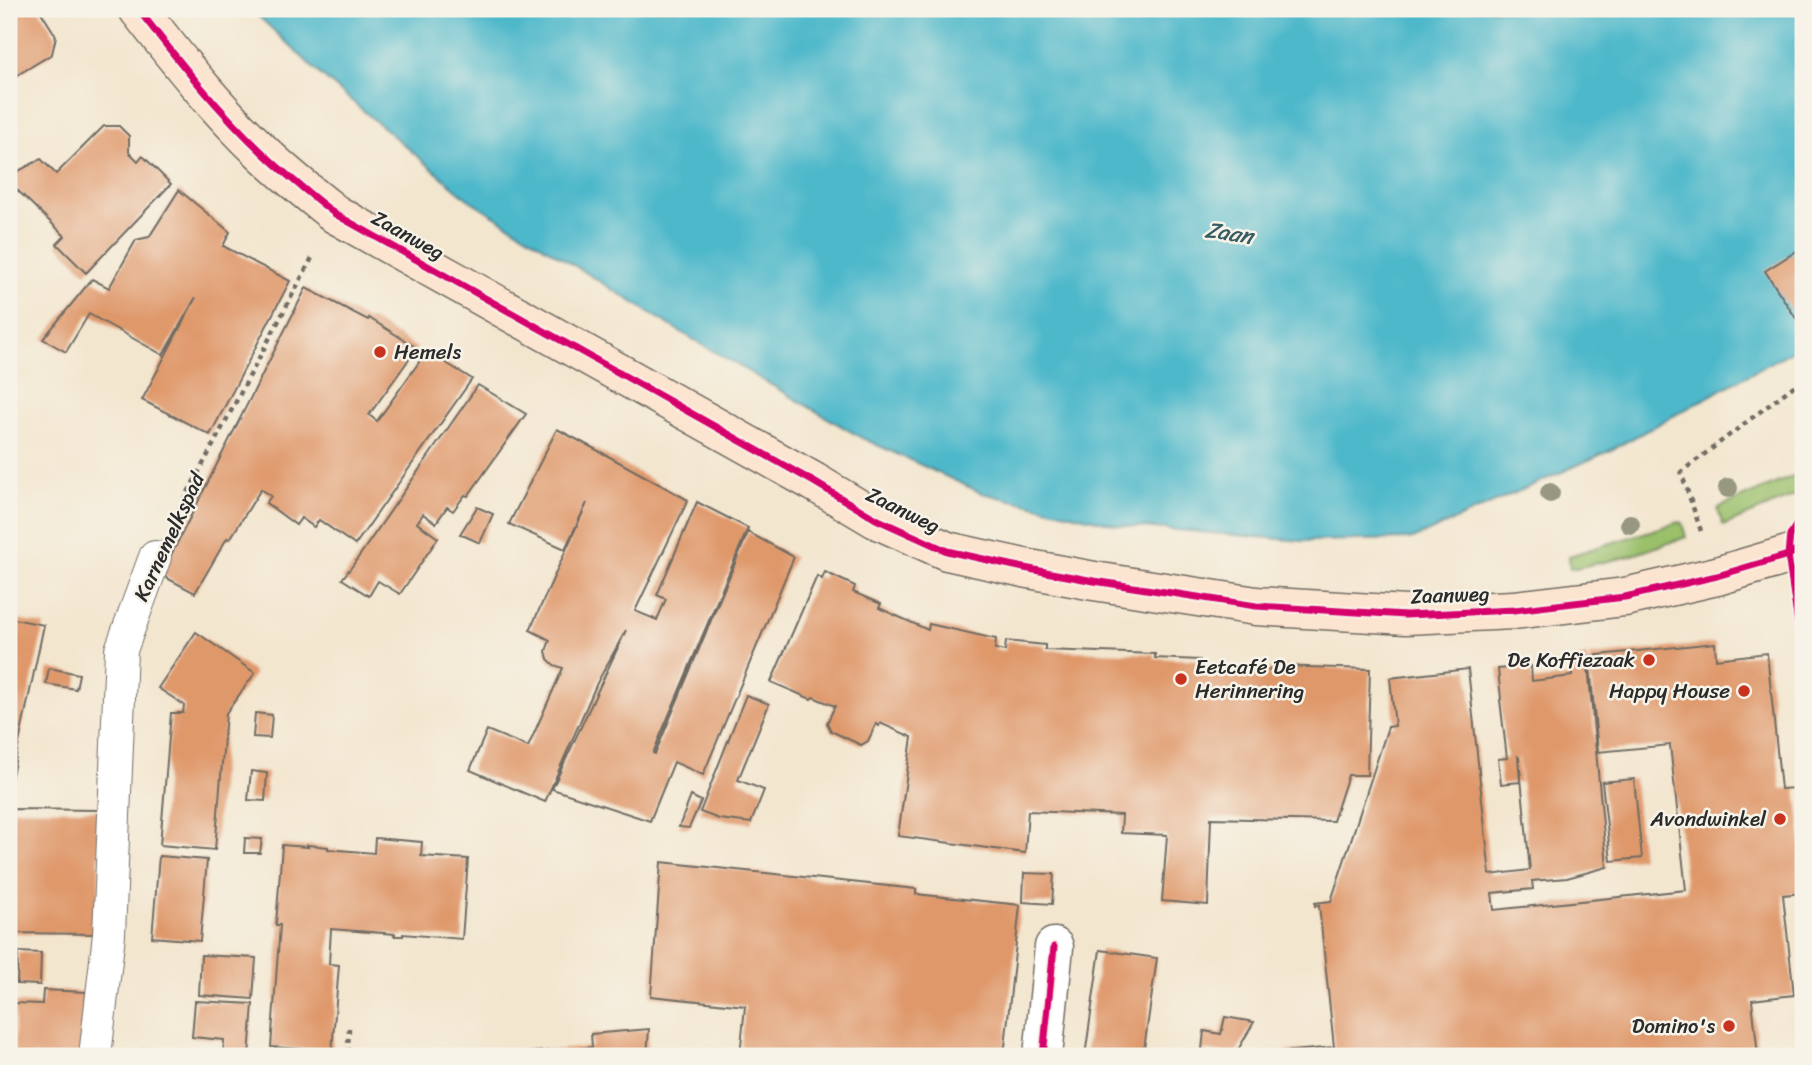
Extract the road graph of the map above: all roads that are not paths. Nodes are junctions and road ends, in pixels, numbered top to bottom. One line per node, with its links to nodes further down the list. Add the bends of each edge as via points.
1 (138, 9): 2 (street, Zaanweg, via 264,155 335,214 876,519 947,551 1094,582 1256,606 1406,615 1514,610 1625,597 1717,576)
2 (1803, 548)
3 (155, 557): 5 (lane, Karnemelkspad, via 121,650 109,934)
4 (1055, 947): 6 (street)
5 (96, 1056)
6 (1043, 1056)

